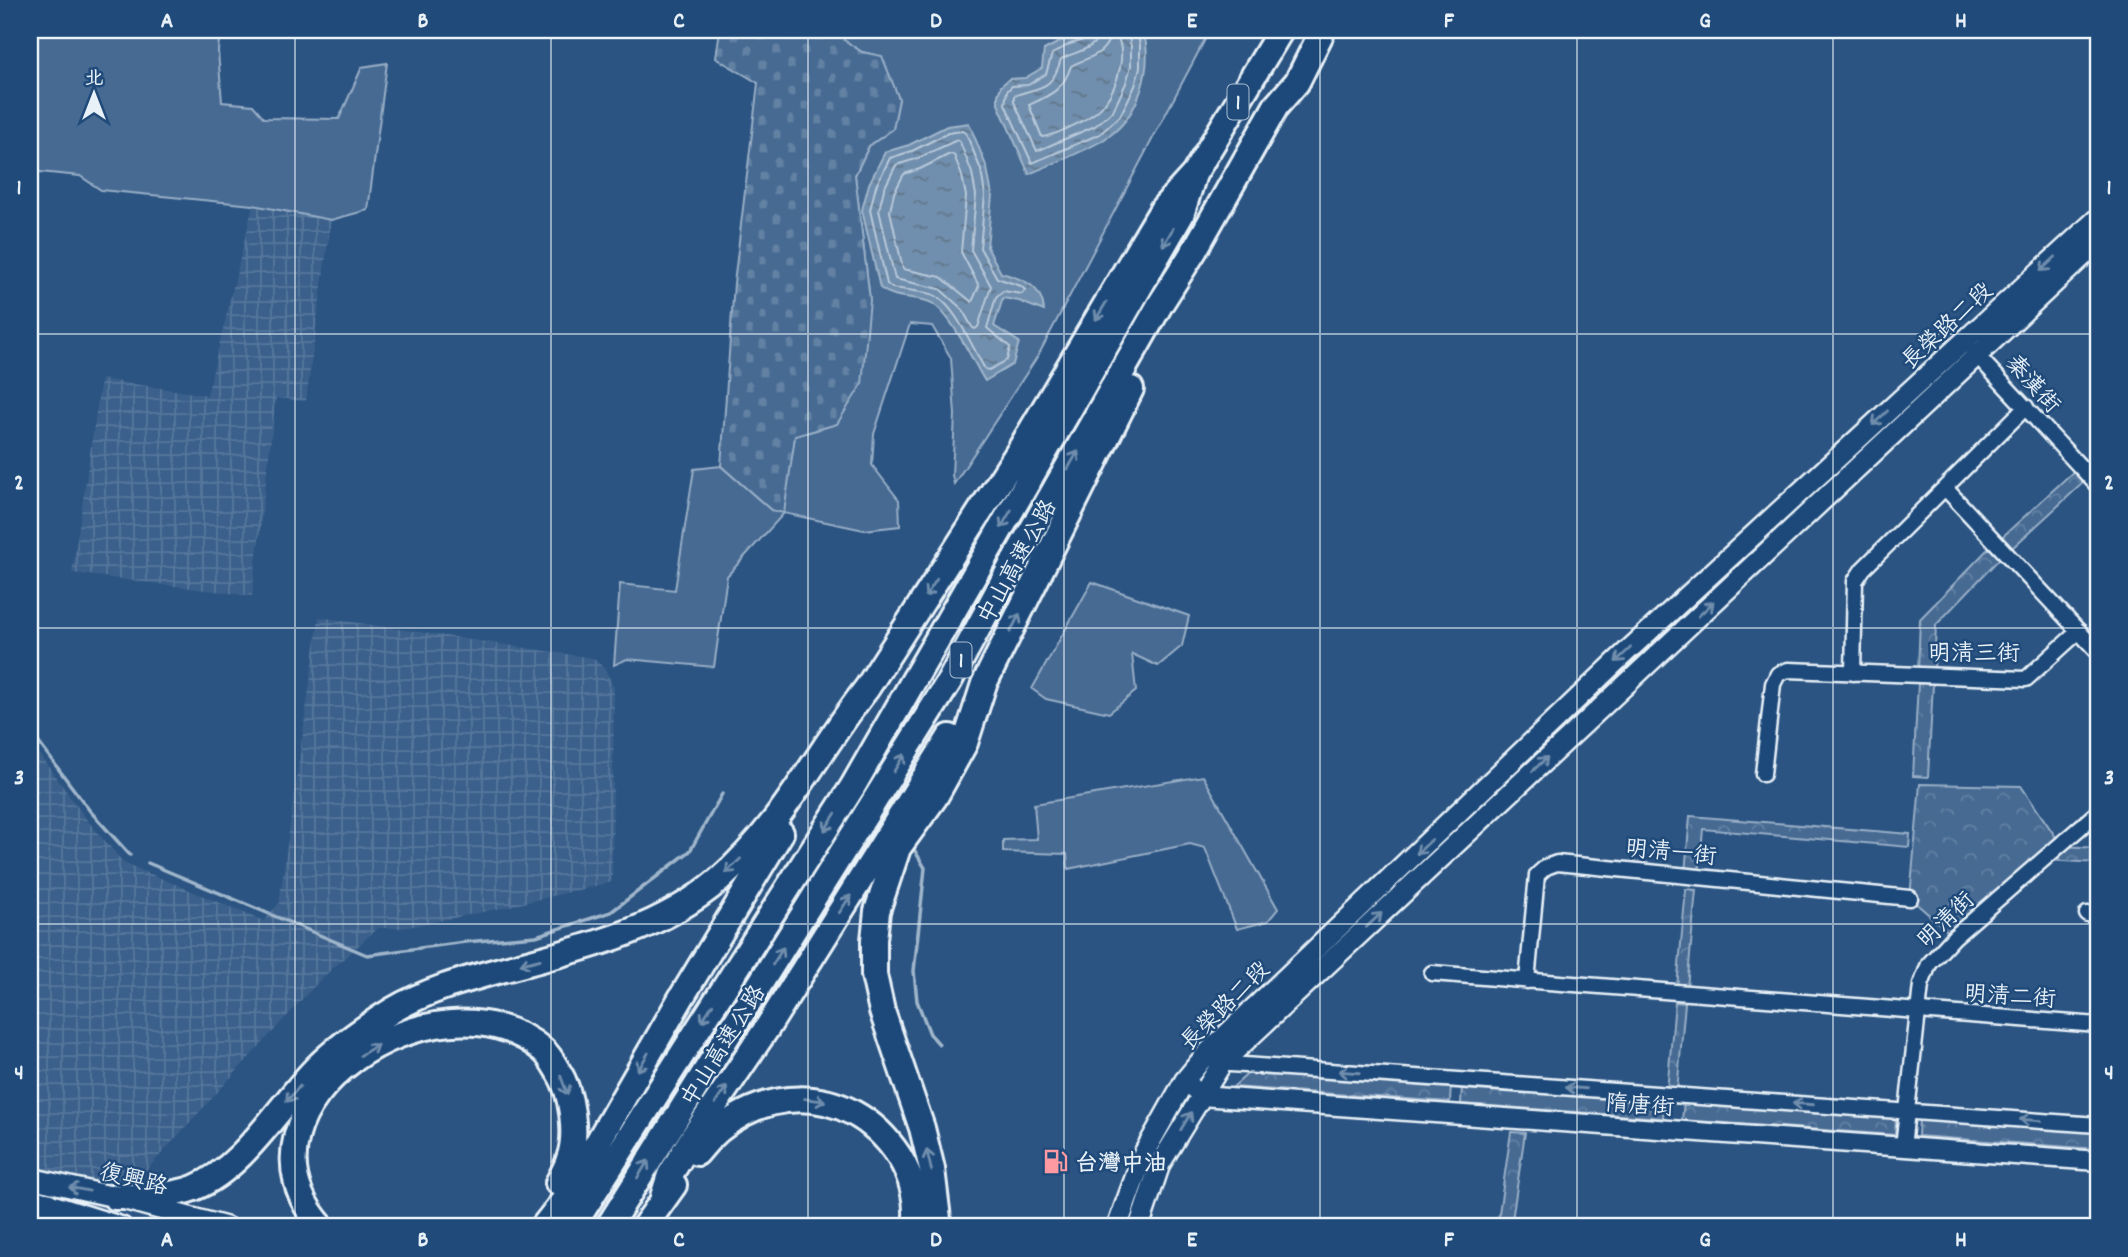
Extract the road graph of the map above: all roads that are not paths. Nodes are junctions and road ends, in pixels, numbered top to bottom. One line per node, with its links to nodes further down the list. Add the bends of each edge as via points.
1 (1281, 30): 4 (highway, 中山高速公路 / 1)
2 (1323, 30): 3 (highway, 中山高速公路 / 1)
3 (1297, 82): 18 (highway, one-way to 3, via 1140,372 1290,113); 48 (highway, 中山高速公路 / 1, one-way to 3, via 950,680 1161,303 1276,106)
4 (1195, 174): 19 (highway, one-way to 19, via 1163,208 1019,451); 47 (highway, 中山高速公路 / 1, one-way to 47, via 1181,215 853,786)
5 (2098, 218): 7 (main road, 長榮路二段, one-way to 7)
6 (2098, 242): 7 (main road, 長榮路二段)
7 (1971, 349): 8 (street, 秦漢街); 9 (main road, 長榮路二段, one-way to 9); 10 (main road, 長榮路二段)
8 (2026, 407): 11 (street, 秦漢街); 12 (street)
9 (1827, 468): 10 (main road); 13 (main road, 長榮路二段)
10 (1839, 484): 15 (main road, 長榮路二段, one-way to 10)
11 (2098, 486)
12 (1946, 489): 14 (street); 17 (street, via 1855,581)
13 (1664, 617): 15 (main road); 22 (main road, 長榮路二段, one-way to 22)
14 (2079, 631): 16 (street); 17 (street, 明清三街, via 2026,679)
15 (1681, 632): 22 (main road, 長榮路二段, one-way to 15)
16 (2098, 652)
17 (1853, 673): 20 (street, 明清三街, via 1788,670 1778,674)
18 (984, 684): 39 (highway, one-way to 18, via 693,1137); 51 (highway, one-way to 18, via 922,1128 882,1011 874,975 874,940 877,911 898,848 935,797 965,743)
19 (867, 688): 38 (highway, one-way to 38, via 784,811 719,880 689,902 621,937 463,980 395,1009 318,1065 223,1171 194,1188); 46 (highway, one-way to 46, via 858,711 744,892 565,1199)
20 (1763, 774)
21 (2098, 812): 27 (street, 明清街, via 1929,964)
22 (1454, 832): 24 (main road, 長榮路二段)
23 (1910, 898): 26 (street, 明清一街, via 1557,863 1537,875)
24 (1331, 947): 29 (main road, 長榮路二段); 30 (main road, 長榮路二段)
25 (1432, 973): 26 (street)
26 (1527, 981): 27 (street)
27 (1917, 1011): 28 (street, 明清二街); 33 (street, 明清街)
28 (2098, 1025)
29 (1201, 1062): 30 (street, 隋唐街); 31 (main road, 長榮路二段)
30 (1222, 1063): 32 (main road, 長榮路二段); 33 (street, 隋唐街, one-way to 30)
31 (1185, 1080): 32 (street); 52 (main road, 長榮路二段, via 1144,1153)
32 (1200, 1096): 35 (street, 隋唐街); 53 (main road, 長榮路二段, one-way to 32, via 1160,1164)
33 (1907, 1112): 34 (street, 隋唐街, one-way to 33); 35 (street, 明清街)
34 (2098, 1125)
35 (1903, 1147): 36 (street, 隋唐街)
36 (2098, 1161)
37 (30, 1178): 38 (main road, 復興路, one-way to 37)
38 (116, 1196): 43 (main road, 復興路)
39 (663, 1196): 49 (highway); 50 (highway, one-way to 50, via 698,1150 722,1126 750,1109 801,1099 826,1102 873,1125 890,1143 914,1189)
40 (38, 1201): 41 (highway); 42 (main road)
41 (73, 1227)
42 (122, 1227)
43 (226, 1227)
44 (322, 1227): 45 (highway, one-way to 45, via 306,1210 295,1177 295,1139 307,1109 326,1082 381,1042 454,1021 485,1023 518,1033 545,1051 565,1081 573,1119 570,1156)
45 (537, 1227)
46 (543, 1227)
47 (572, 1227)
48 (607, 1227)
49 (644, 1227)
50 (915, 1227)
51 (939, 1227)
52 (1118, 1227)
53 (1139, 1227)

